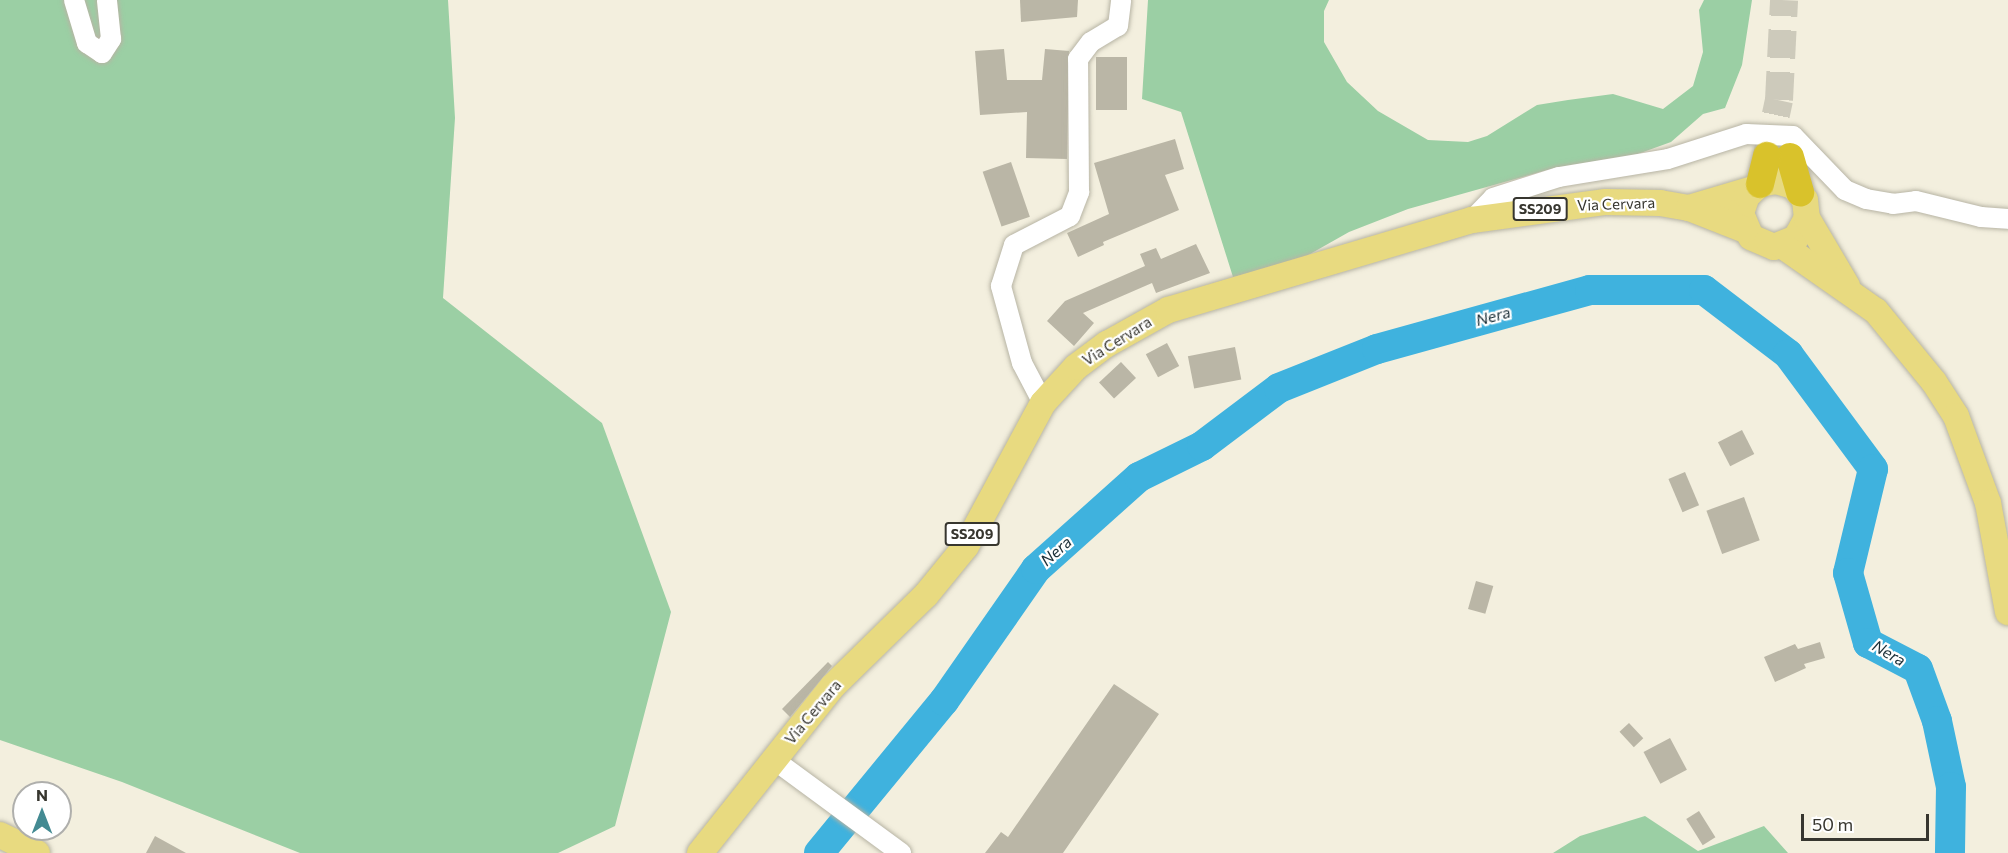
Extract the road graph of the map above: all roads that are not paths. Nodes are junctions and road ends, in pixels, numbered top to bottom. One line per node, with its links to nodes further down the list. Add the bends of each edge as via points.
1 (74, 0): 2 (street, via 87,43 102,53 111,39)
2 (107, 0)
3 (1121, 0): 12 (street, via 1118,26 1091,42 1078,58 1079,192 1070,216 1014,245 1001,286 1022,363)
4 (1756, 186): 5 (main road, SS209, via 1785,183); 5 (highway, via 1778,156); 6 (main road, Via Cervara / SS209); 9 (main road, via 1741,213)
5 (1803, 205): 10 (main road, via 1802,233); 11 (main road, SS209)
6 (1689, 208): 8 (main road, Via Cervara / SS209, via 1660,202 1606,202); 9 (main road, Via Cervara / SS209)
7 (2008, 219): 8 (street, via 1981,217 1916,201 1893,204 1866,199 1845,190 1793,136 1746,134 1668,159 1559,177 1493,198)
8 (1472, 220): 12 (main road, Via Cervara / SS209, via 1168,310 1107,344 1076,367)
9 (1746, 230): 10 (main road, SS209, via 1766,246)
10 (1783, 246): 11 (main road, SS209, via 1804,264)
11 (1848, 289): 13 (main road, SS209, via 1876,311 1934,381 1956,416 1988,503)
12 (1043, 404): 14 (main road, Via Cervara / SS209, via 966,546 926,595 833,686)
13 (2008, 612)
14 (773, 759): 17 (main road, Via Cervara / SS209); 18 (street)
15 (0, 835): 16 (main road)
16 (37, 853)
17 (700, 853)
18 (902, 853)

